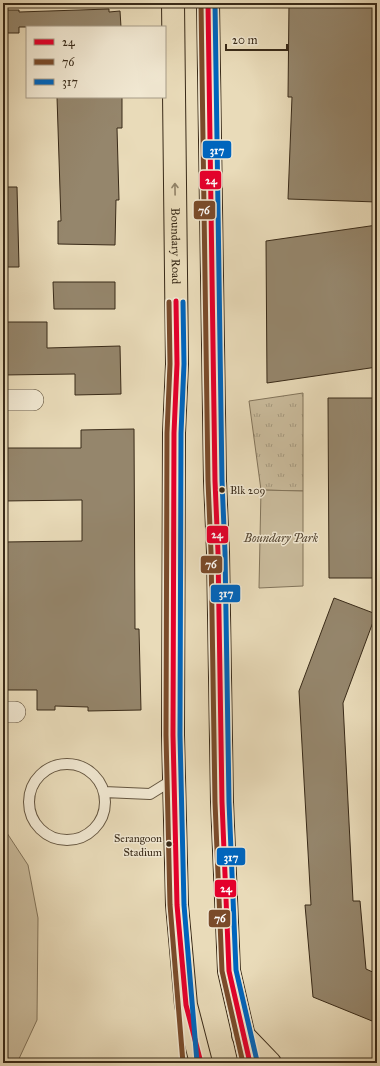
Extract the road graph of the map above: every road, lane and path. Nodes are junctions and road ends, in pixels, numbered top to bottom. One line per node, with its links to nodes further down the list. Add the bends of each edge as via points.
1 (173, 3): 5 (main road, Boundary Road, one-way to 1, via 174,441 178,364)
2 (208, 3): 8 (main road, via 222,802 229,971)
3 (3, 400): 4 (street)
4 (33, 400)
5 (175, 778): 6 (lane, via 150,794); 7 (main road, Boundary Road, via 177,905)
6 (104, 792): 6 (lane, via 103,816 88,834 77,839 53,837 42,830 33,820 29,808 29,795 33,783 52,766 65,763 78,765 90,771 99,780)
7 (186, 1005): 9 (main road); 10 (main road, Boundary Road)
8 (243, 1035): 11 (main road); 12 (main road)
9 (190, 1063)
10 (201, 1063)
11 (250, 1063)
12 (270, 1063)

